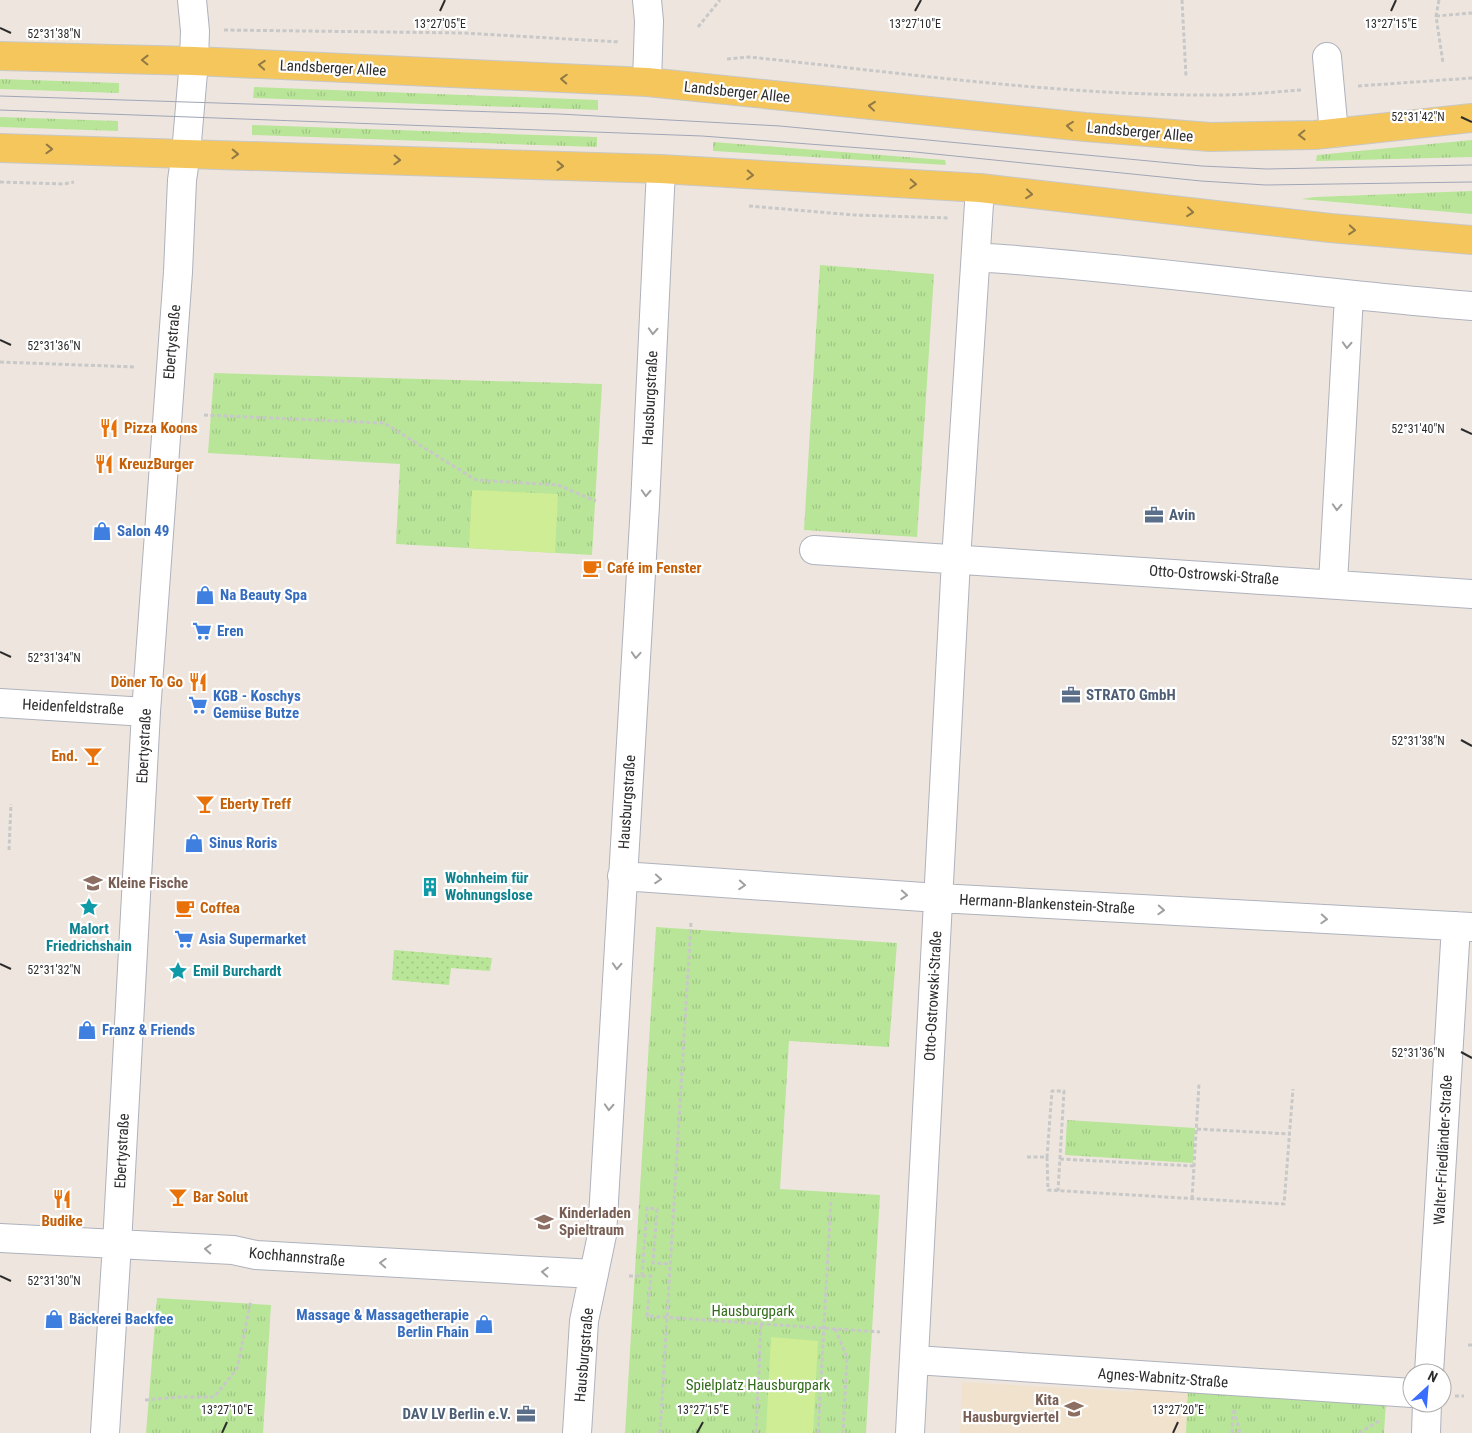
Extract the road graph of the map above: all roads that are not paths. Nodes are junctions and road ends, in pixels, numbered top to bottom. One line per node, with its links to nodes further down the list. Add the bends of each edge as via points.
1 (192, 0): 5 (street, Ebertystraße)
2 (647, 0): 6 (street)
3 (0, 56): 5 (main road, Landsberger Allee, one-way to 3)
4 (1327, 57): 8 (street)
5 (194, 61): 6 (main road, Landsberger Allee, one-way to 5); 10 (street, Ebertystraße)
6 (647, 82): 8 (main road, Landsberger Allee, one-way to 6, via 1210,137)
7 (1472, 118): 8 (main road, Landsberger Allee)
8 (1334, 133)
9 (0, 148): 10 (main road, one-way to 10)
10 (186, 153): 11 (main road, one-way to 11); 22 (street, Ebertystraße)
11 (661, 169): 12 (main road, one-way to 12); 23 (street, Hausburgstraße, one-way to 23, via 645,514)
12 (980, 188): 13 (main road, one-way to 13, via 1330,228); 14 (street, Otto-Ostrowski-Straße)
13 (1472, 240)
14 (976, 257): 15 (street, via 1196,276); 18 (street, Otto-Ostrowski-Straße)
15 (1349, 296): 16 (street); 19 (street, one-way to 19)
16 (1472, 306)
17 (814, 550): 18 (street)
18 (956, 560): 19 (street, Otto-Ostrowski-Straße); 24 (street, Otto-Ostrowski-Straße)
19 (1333, 583): 20 (street, Otto-Ostrowski-Straße)
20 (1472, 594)
21 (0, 703): 22 (street, Heidenfeldstraße)
22 (146, 712): 27 (street, Ebertystraße)
23 (622, 876): 24 (street, Hermann-Blankenstein-Straße, one-way to 24); 28 (street, Hausburgstraße, one-way to 28, via 602,1235)
24 (938, 898): 25 (street, Hermann-Blankenstein-Straße, one-way to 25); 29 (street, Otto-Ostrowski-Straße)
25 (1464, 927): 30 (street, Walter-Friedländer-Straße)
26 (0, 1238): 27 (street, Kochhannstraße)
27 (117, 1244): 28 (street, Kochhannstraße, one-way to 27, via 311,1259 233,1250); 33 (street, Ebertystraße)
28 (594, 1274): 34 (street, Hausburgstraße, via 584,1321)
29 (915, 1360): 31 (street, Agnes-Wabnitz-Straße); 35 (street, Otto-Ostrowski-Straße)
30 (1430, 1363)
31 (1402, 1392)
32 (1427, 1413): 36 (street)
33 (105, 1433)
34 (577, 1433)
35 (910, 1433)
36 (1426, 1433)

